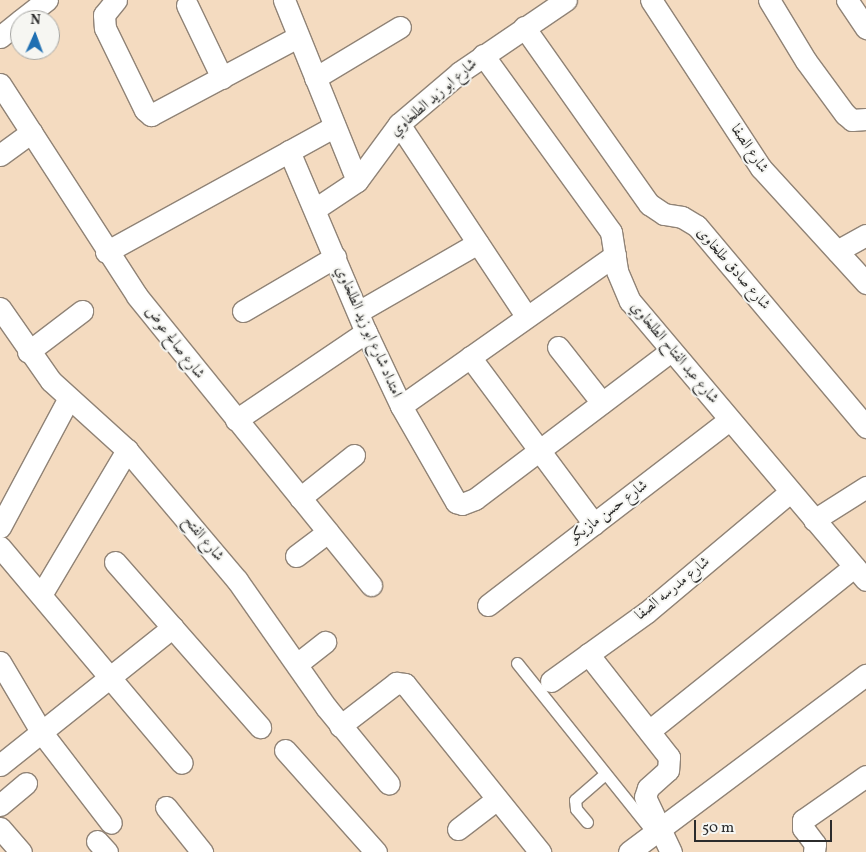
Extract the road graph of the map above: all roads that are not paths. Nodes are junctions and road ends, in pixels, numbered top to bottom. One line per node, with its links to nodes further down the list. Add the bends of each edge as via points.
1 (47, 0): 9 (street)
2 (116, 0): 17 (street, via 104,15 105,28 148,113 159,114)
3 (284, 0): 14 (street)
4 (651, 0): 30 (street, شارع الصفا, via 761,168)
5 (769, 0): 20 (street, via 820,83)
6 (847, 0): 10 (street)
7 (563, 1): 12 (street, شارع ابو زيد الطلخاوي)
8 (188, 5): 17 (street)
9 (34, 10)
10 (864, 22)
11 (400, 27): 18 (street)
12 (524, 27): 16 (street, شارع ابو زيد الطلخاوي); 50 (street, شارع صادق طلخاوى, via 650,204 664,214 697,226)
13 (10, 29): 15 (street)
14 (298, 36): 17 (street); 18 (street)
15 (0, 37)
16 (483, 55): 21 (street, شارع ابو زيد الطلخاوي); 32 (street, شارع عبد الفتاح الطلخاوي, via 604,222 610,232)
17 (222, 78)
18 (315, 78): 22 (street)
19 (0, 84): 23 (street, شارع صالح عوض)
20 (859, 119)
21 (399, 124): 26 (street, شارع ابو زيد الطلخاوي); 29 (street)
22 (334, 126): 24 (street); 26 (street)
23 (32, 132): 25 (street); 31 (street, شارع صالح عوض)
24 (289, 151): 27 (street, امتداد شارع ابو زيد الطلخاوي); 31 (street)
25 (0, 154)
26 (357, 181): 27 (street, شارع ابو زيد الطلخاوي)
27 (315, 209): 33 (street, امتداد شارع ابو زيد الطلخاوي)
28 (866, 234): 30 (street)
29 (478, 243): 38 (street); 39 (street)
30 (837, 251): 34 (street, شارع الصفا)
31 (106, 252): 48 (street, شارع صالح عوض)
32 (615, 255): 39 (street); 42 (street, شارع عبد الفتاح الطلخاوي, via 617,271 630,300)
33 (335, 258): 36 (street); 38 (street, امتداد شارع ابو زيد الطلخاوي)
34 (866, 283)
35 (0, 308): 43 (street, شارع الفتح)
36 (243, 311)
37 (82, 312): 43 (street)
38 (358, 312): 40 (street, امتداد شارع ابو زيد الطلخاوي)
39 (526, 316): 44 (street)
40 (366, 332): 47 (street, امتداد شارع ابو زيد الطلخاوي); 48 (street)
41 (558, 347): 46 (street)
42 (672, 351): 46 (street); 49 (street, شارع عبد الفتاح الطلخاوي)
43 (28, 352): 45 (street, شارع الفتح)
44 (470, 356): 47 (street); 52 (street)
45 (69, 398): 51 (street, شارع الفتح); 59 (street)
46 (602, 403): 52 (street)
47 (402, 406): 52 (street, امتداد شارع ابو زيد الطلخاوي, via 451,497 462,504 475,499)
48 (236, 420): 56 (street, شارع صالح عوض)
49 (730, 420): 55 (street, شارع عبد الفتاح الطلخاوي); 58 (street, شارع حسن مازيكو)
50 (866, 427)
51 (127, 450): 66 (street); 73 (street, شارع الفتح, via 238,580)
52 (539, 450): 58 (street)
53 (354, 456): 56 (street)
54 (866, 487): 57 (street)
55 (790, 492): 57 (street, شارع عبد الفتاح الطلخاوي); 70 (street, شارع مدرسه الصفا, via 647,612)
56 (300, 498): 60 (street, شارع صالح عوض)
57 (814, 520): 64 (street, شارع عبد الفتاح الطلخاوي)
58 (594, 524): 67 (street, شارع حسن مازيكو)
59 (0, 527)
60 (328, 532): 62 (street); 65 (street, شارع صالح عوض)
61 (0, 547): 66 (street)
62 (296, 556)
63 (115, 562): 68 (street)
64 (860, 573): 79 (street)
65 (371, 585)
66 (41, 595): 75 (street)
67 (488, 605)
68 (173, 627): 75 (street); 78 (street)
69 (326, 642): 73 (street)
70 (588, 654): 76 (street, شارع مدرسه الصفا); 79 (street)
71 (0, 662): 80 (street)
72 (517, 663): 84 (lane)
73 (297, 664): 77 (street, شارع الفتح)
74 (866, 674): 95 (street)
75 (110, 678): 80 (street); 82 (street)
76 (551, 681)
77 (340, 726): 87 (street, شارع الفتح); 88 (street, via 396,683 405,684)
78 (260, 727)
79 (649, 731): 95 (street, via 670,761 665,774 648,788 645,797)
80 (42, 734): 83 (street); 92 (street)
81 (285, 750): 98 (street)
82 (182, 763)
83 (0, 765)
84 (605, 774): 91 (lane, via 575,800 576,809); 95 (lane)
85 (866, 776): 102 (street, via 803,820 803,828 815,844)
86 (26, 783): 89 (street)
87 (389, 784)
88 (497, 799): 94 (street); 99 (street)
89 (0, 805)
90 (166, 807): 97 (street)
91 (587, 822)
92 (111, 823)
93 (0, 828): 96 (street)
94 (458, 829)
95 (657, 832): 100 (street); 101 (street)
96 (21, 852)
97 (202, 852)
98 (376, 852)
99 (540, 852)
100 (629, 852)
101 (671, 852)
102 (814, 852)

